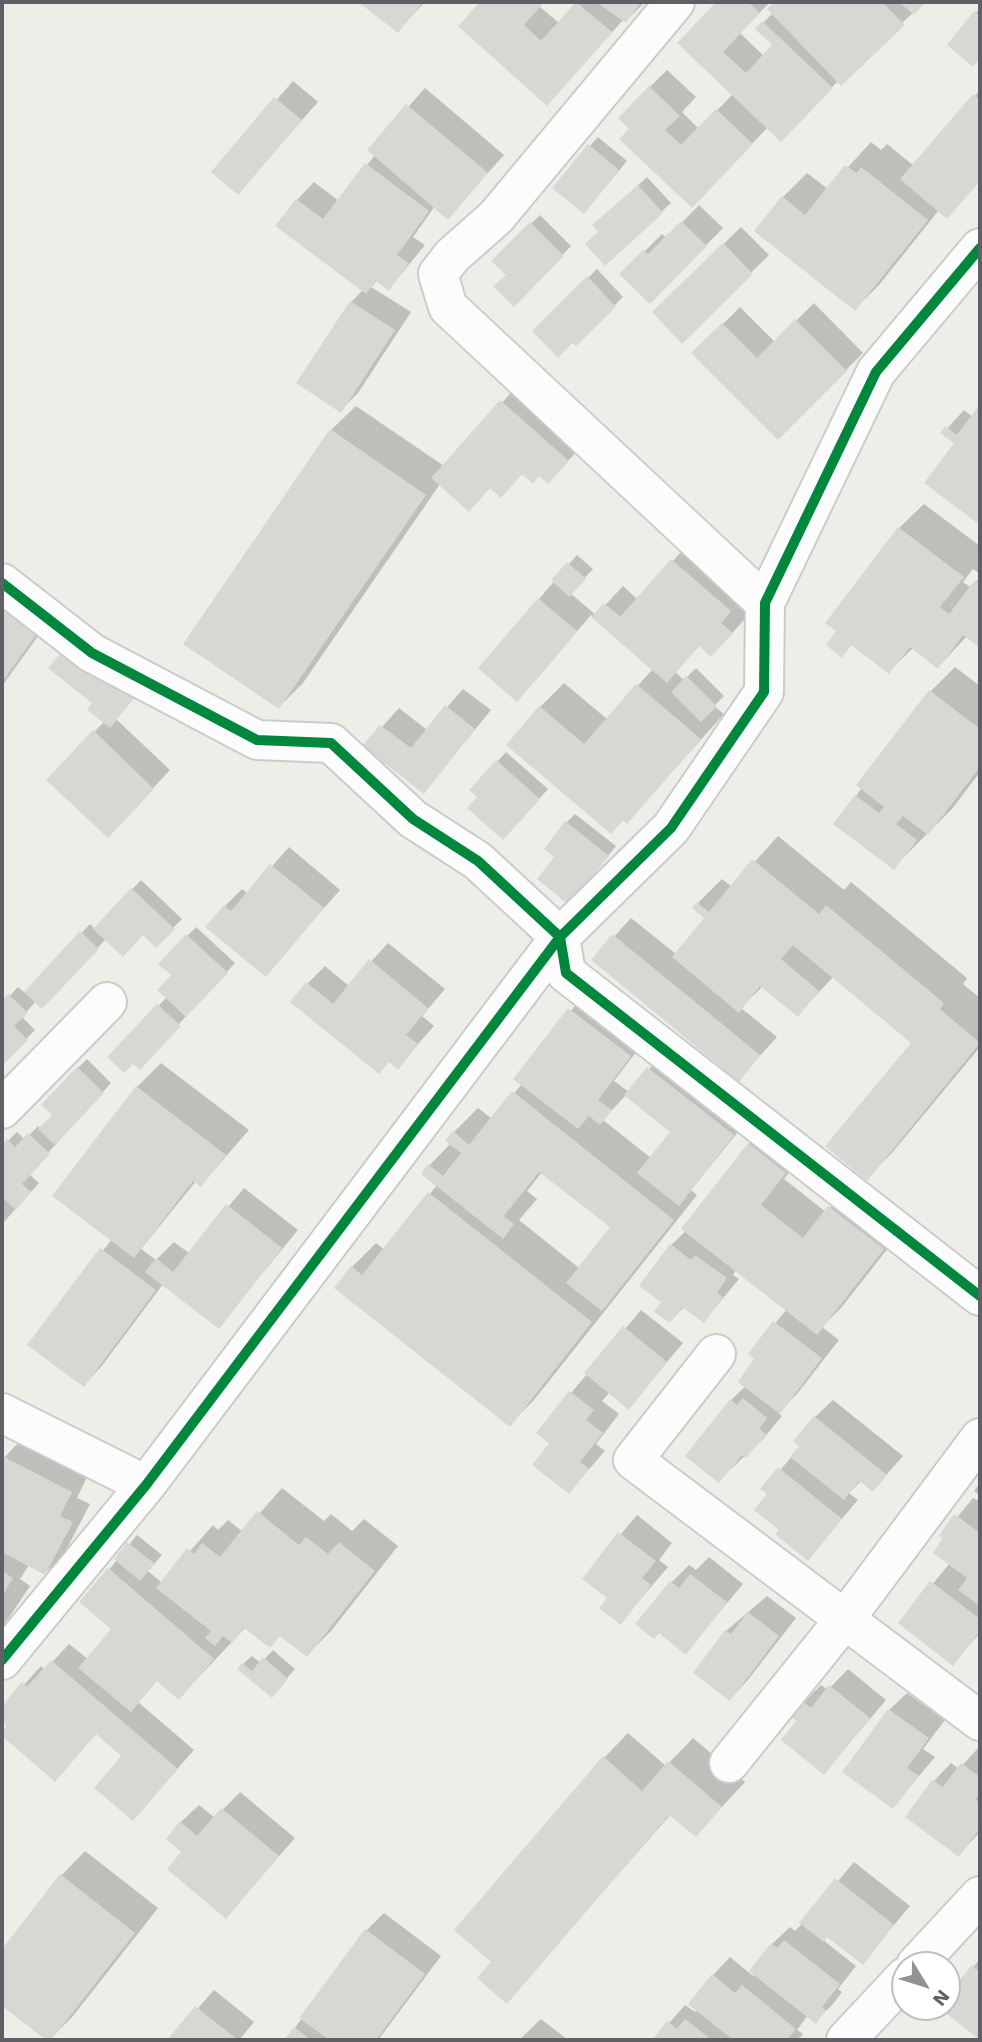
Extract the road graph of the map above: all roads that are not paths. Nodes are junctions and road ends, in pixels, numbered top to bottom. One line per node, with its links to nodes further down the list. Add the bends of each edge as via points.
1 (676, 2): 4 (street, via 496,217 438,274 448,307)
2 (980, 248): 4 (street, via 876,372)
3 (2, 583): 5 (street, via 92,653 257,740 331,743 413,819 478,861)
4 (765, 603): 5 (street, via 764,692 671,828)
5 (560, 937): 8 (street, via 566,973); 12 (street)
6 (107, 1002): 7 (street)
7 (2, 1109)
8 (980, 1296)
9 (716, 1354): 13 (street, via 633,1460)
10 (2, 1413): 12 (street)
11 (980, 1438): 13 (street)
12 (146, 1485): 14 (street)
13 (845, 1619): 15 (street); 16 (street)
14 (2, 1660)
15 (980, 1721)
16 (729, 1763)
17 (980, 1896): 18 (street)
18 (929, 1951)
19 (891, 1992): 20 (street)
20 (846, 2040)

